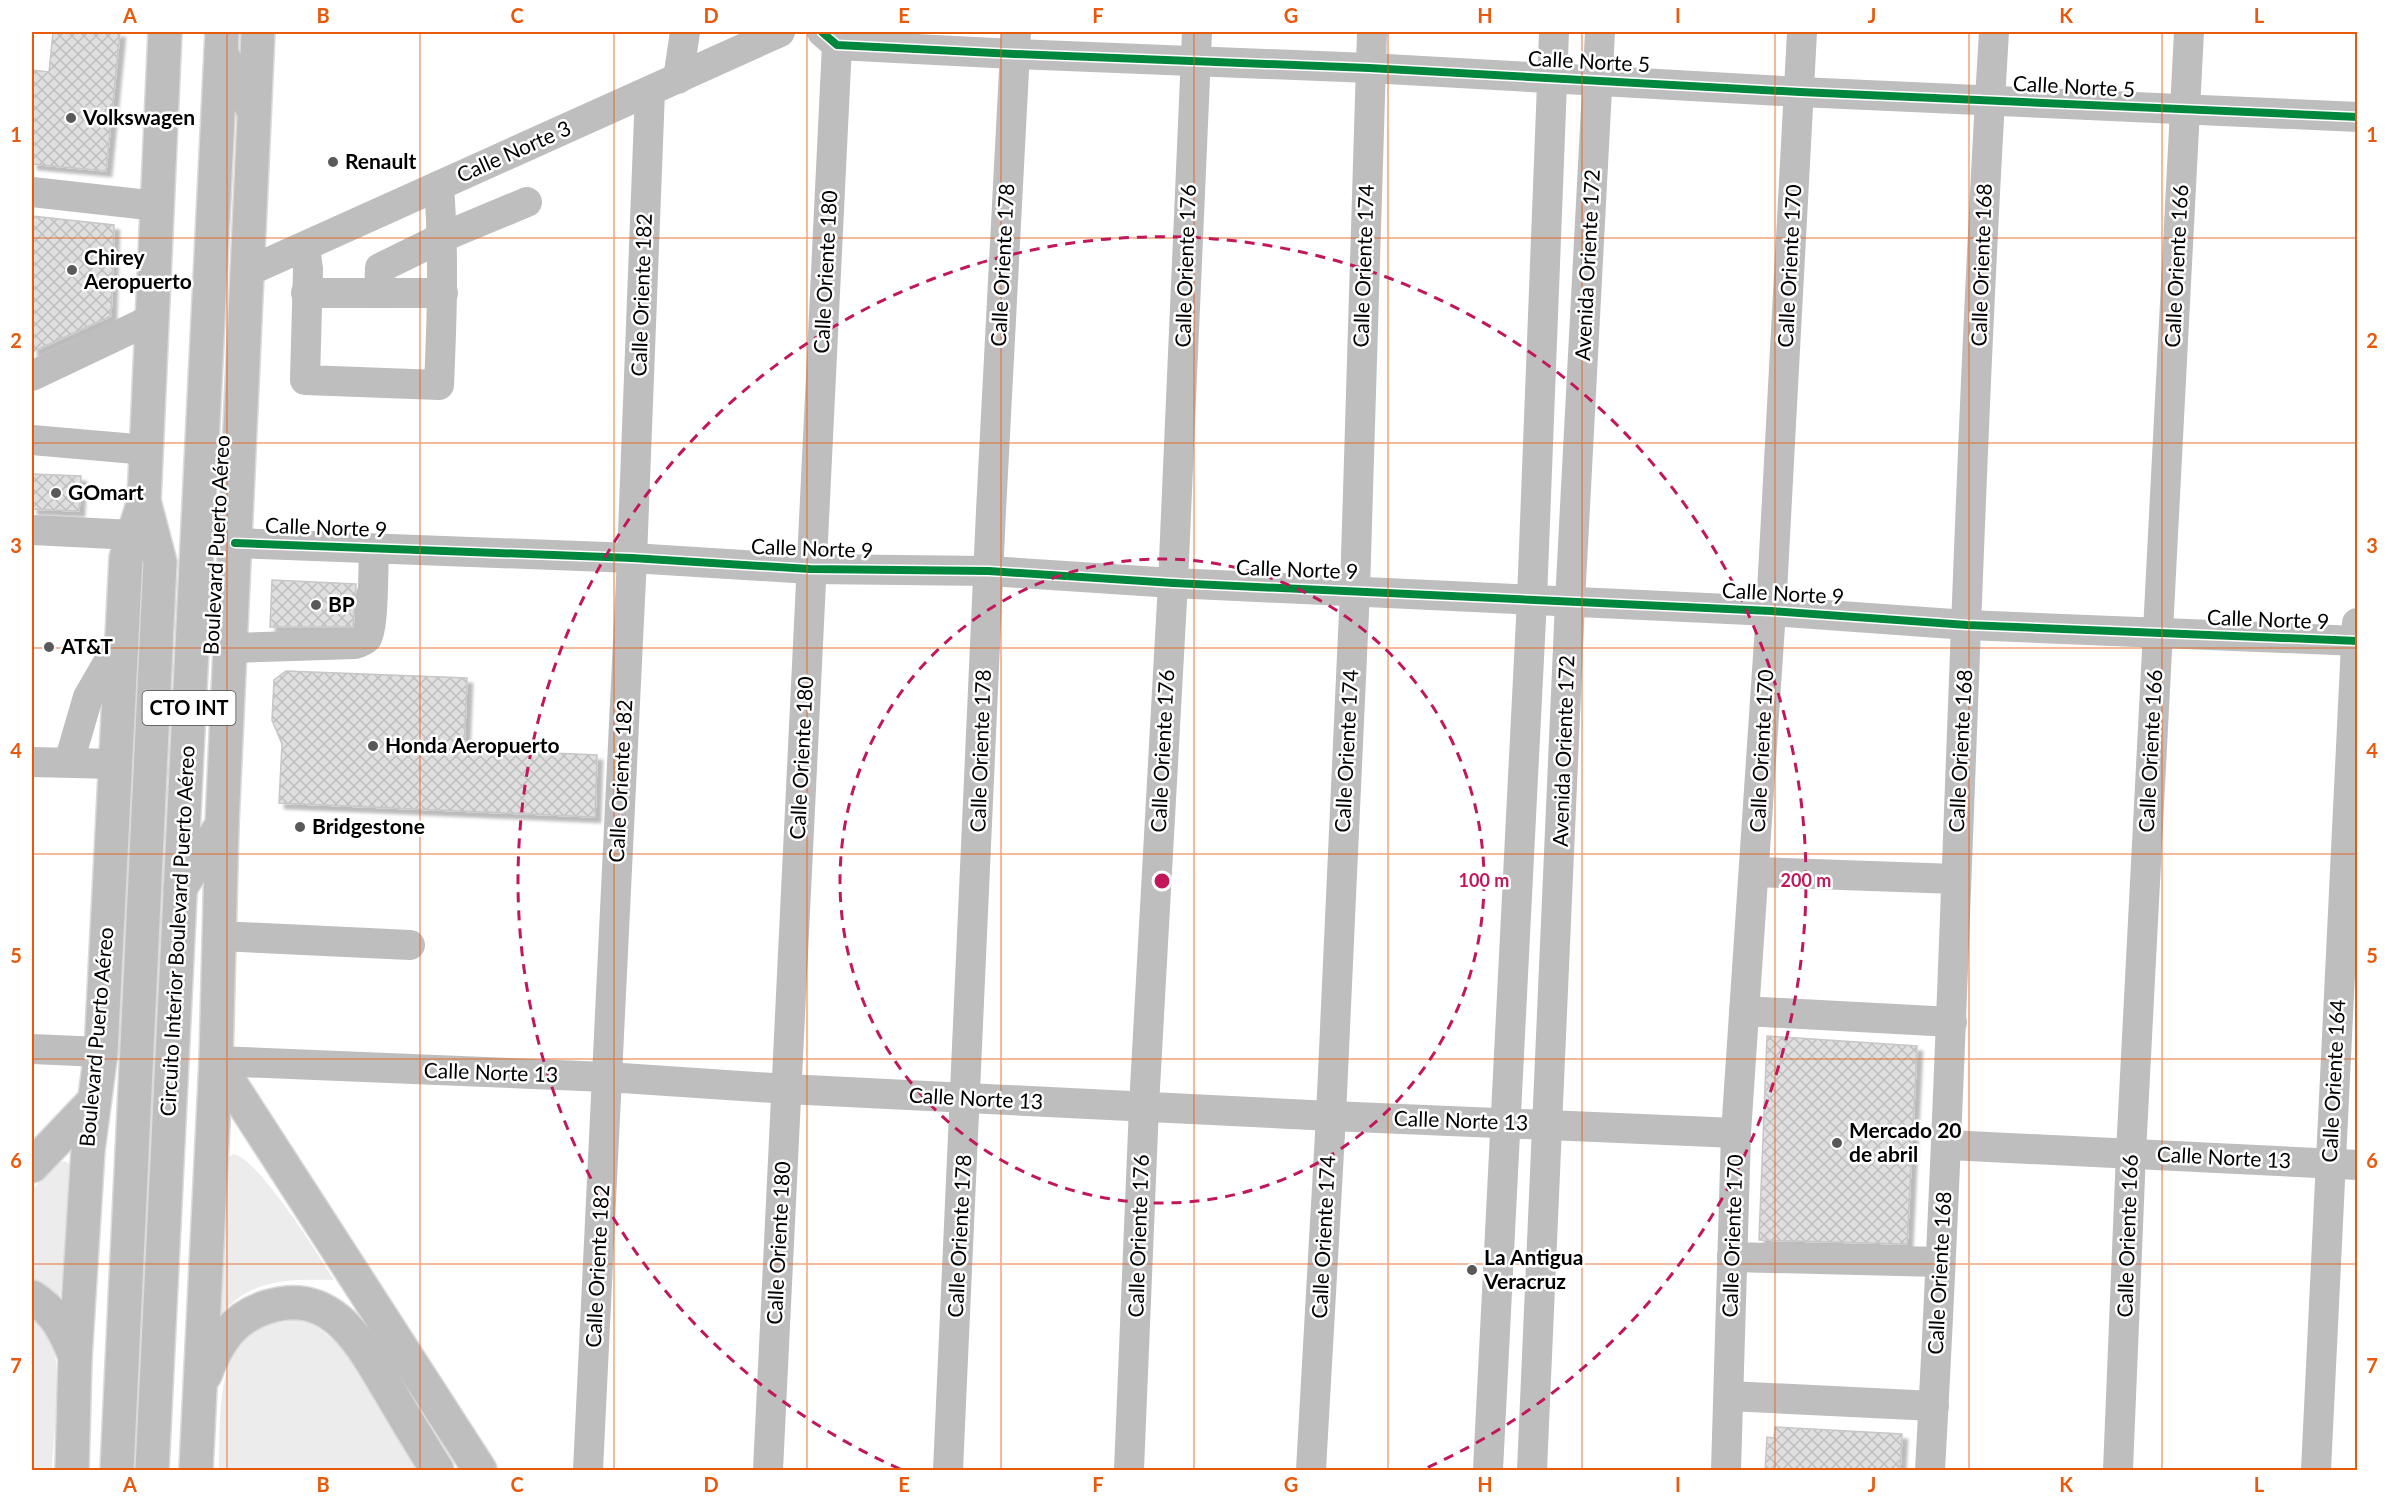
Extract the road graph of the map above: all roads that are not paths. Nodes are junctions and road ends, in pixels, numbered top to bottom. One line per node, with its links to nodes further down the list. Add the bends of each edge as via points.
1 (165, 32): 29 (main road, Boulevard Puerto Aéreo / CTO INT)
2 (258, 32): 24 (main road, Boulevard Puerto Aéreo / CTO INT)
3 (685, 32): 18 (street)
4 (780, 32): 18 (street, Calle Norte 3)
5 (1197, 32): 15 (street, Calle Oriente 176)
6 (1372, 32): 16 (street, Calle Oriente 174)
7 (1554, 32): 17 (street, Avenida Oriente 172)
8 (1600, 32): 19 (street, Avenida Oriente 172)
9 (1802, 32): 21 (street, Calle Oriente 170)
10 (1994, 32): 22 (street, Calle Oriente 168)
11 (2189, 32): 23 (street, Calle Oriente 166)
12 (830, 38): 14 (street, Calle Norte 5); 46 (street, Calle Oriente 180)
13 (221, 42): 24 (main road); 64 (main road, Circuito Interior Boulevard Puerto Aéreo / CTO INT)
14 (1015, 43): 15 (street, Calle Norte 5); 47 (street, Calle Oriente 178)
15 (1195, 62): 16 (street, Calle Norte 5); 48 (street, Calle Oriente 176)
16 (1369, 68): 17 (street, Calle Norte 5); 49 (street, Calle Oriente 174)
17 (1552, 78): 19 (street, Calle Norte 5); 50 (street, Avenida Oriente 172)
18 (678, 79): 20 (street, Calle Norte 3)
19 (1598, 80): 21 (street, Calle Norte 5); 51 (street, Avenida Oriente 172)
20 (650, 91): 26 (street, Calle Norte 3); 45 (street, Calle Oriente 182)
21 (1800, 92): 22 (street, Calle Norte 5); 52 (street, Calle Oriente 170)
22 (1989, 100): 23 (street, Calle Norte 5); 53 (street, Calle Oriente 168)
23 (2185, 110): 25 (street, Calle Norte 5); 54 (street, Calle Oriente 166)
24 (254, 111): 32 (main road, Boulevard Puerto Aéreo / CTO INT)
25 (2358, 117)
26 (439, 186): 30 (street); 31 (street, Calle Norte 3)
27 (32, 192): 29 (street)
28 (527, 202): 30 (street)
29 (157, 206): 36 (main road, Boulevard Puerto Aéreo / CTO INT)
30 (443, 237): 34 (street, via 380,268); 35 (street)
31 (305, 247): 32 (street, Calle Norte 3); 33 (street)
32 (247, 272): 43 (main road, Boulevard Puerto Aéreo / CTO INT)
33 (306, 293): 34 (street); 35 (street, via 304,380 439,385)
34 (379, 293): 35 (street)
35 (443, 293)
36 (152, 319): 37 (street); 39 (main road, Boulevard Puerto Aéreo / CTO INT)
37 (32, 377)
38 (32, 440): 39 (street)
39 (147, 450): 40 (main road, Boulevard Puerto Aéreo / CTO INT)
40 (144, 501): 42 (main road, Boulevard Puerto Aéreo / CTO INT); 93 (main road, Circuito Interior Boulevard Puerto Aéreo / CTO INT, via 160,562)
41 (32, 530): 42 (street)
42 (133, 535): 56 (main road, Boulevard Puerto Aéreo / CTO INT, via 126,558)
43 (235, 543): 44 (street, Calle Norte 9); 57 (main road, Boulevard Puerto Aéreo / CTO INT)
44 (374, 549): 45 (street, Calle Norte 9); 57 (street, via 372,626 362,642)
45 (632, 558): 46 (street, Calle Norte 9); 72 (street, Calle Oriente 182)
46 (810, 568): 47 (street, Calle Norte 9); 73 (street, Calle Oriente 180)
47 (989, 571): 48 (street, Calle Norte 9); 74 (street, Calle Oriente 178)
48 (1173, 583): 49 (street, Calle Norte 9); 76 (street, Calle Oriente 176)
49 (1355, 590): 50 (street, Calle Norte 9); 77 (street, Calle Oriente 174)
50 (1532, 600): 51 (street, Calle Norte 9); 78 (street, Avenida Oriente 172)
51 (1570, 602): 52 (street, Calle Norte 9); 79 (street, Avenida Oriente 172)
52 (1771, 611): 53 (street, Calle Norte 9); 62 (street, Calle Oriente 170)
53 (1967, 625): 54 (street, Calle Norte 9); 63 (street, Calle Oriente 168)
54 (2157, 634): 55 (street, Calle Norte 9); 82 (street, Calle Oriente 166)
55 (2357, 634): 83 (street, Calle Oriente 164)
56 (122, 640): 59 (street, via 88,697); 60 (main road, Boulevard Puerto Aéreo / CTO INT)
57 (230, 648): 61 (main road, Boulevard Puerto Aéreo / CTO INT)
58 (32, 762): 59 (street)
59 (69, 762): 60 (street)
60 (115, 764): 70 (main road, Boulevard Puerto Aéreo / CTO INT)
61 (222, 825): 64 (main road); 65 (main road, Boulevard Puerto Aéreo / CTO INT)
62 (1755, 872): 63 (street); 67 (street, Calle Oriente 170)
63 (1956, 879): 68 (street, Calle Oriente 168)
64 (180, 888): 94 (main road, Circuito Interior Boulevard Puerto Aéreo / CTO INT)
65 (220, 936): 66 (street); 71 (main road, Boulevard Puerto Aéreo / CTO INT)
66 (410, 945)
67 (1744, 1011): 68 (street); 80 (street, Calle Oriente 170)
68 (1952, 1022): 81 (street, Calle Oriente 168)
69 (32, 1049): 70 (street)
70 (101, 1052): 75 (main road, Boulevard Puerto Aéreo / CTO INT)
71 (216, 1061): 72 (street, Calle Norte 13); 89 (main road, Boulevard Puerto Aéreo / CTO INT); 97 (main road)
72 (607, 1077): 73 (street, Calle Norte 13); 98 (street, Calle Oriente 182)
73 (787, 1089): 74 (street, Calle Norte 13); 99 (street, Calle Oriente 180)
74 (966, 1099): 76 (street, Calle Norte 13); 100 (street, Calle Oriente 178)
75 (93, 1102): 84 (main road); 88 (main road, Boulevard Puerto Aéreo / CTO INT)
76 (1144, 1106): 77 (street, Calle Norte 13); 101 (street, Calle Oriente 176)
77 (1331, 1116): 78 (street, Calle Norte 13); 102 (street, Calle Oriente 174)
78 (1504, 1124): 79 (street, Calle Norte 13); 103 (street, Avenida Oriente 172)
79 (1548, 1125): 80 (street, Calle Norte 13); 104 (street, Avenida Oriente 172)
80 (1736, 1133): 85 (street, Calle Oriente 170)
81 (1948, 1145): 82 (street, Calle Norte 13); 86 (street, Calle Oriente 168)
82 (2131, 1153): 83 (street, Calle Norte 13); 107 (street, Calle Oriente 166)
83 (2344, 1164): 108 (street, Calle Oriente 164)
84 (32, 1166)
85 (1732, 1257): 86 (street); 90 (street, Calle Oriente 170)
86 (1939, 1262): 91 (street, Calle Oriente 168)
87 (32, 1297): 88 (main road, via 54,1314)
88 (75, 1358): 92 (main road, Boulevard Puerto Aéreo / CTO INT)
89 (200, 1387): 95 (main road, Boulevard Puerto Aéreo / CTO INT); 96 (main road, via 216,1347 244,1316 283,1304 323,1310 356,1335)
90 (1729, 1396): 91 (street); 105 (street, Calle Oriente 170)
91 (1934, 1406): 106 (street, Calle Oriente 168)
92 (72, 1470)
93 (117, 1470)
94 (153, 1470)
95 (196, 1470)
96 (437, 1470)
97 (480, 1470)
98 (588, 1470)
99 (768, 1470)
100 (948, 1470)
101 (1129, 1470)
102 (1311, 1470)
103 (1488, 1470)
104 (1532, 1470)
105 (1726, 1470)
106 (1930, 1470)
107 (2118, 1470)
108 (2316, 1470)

